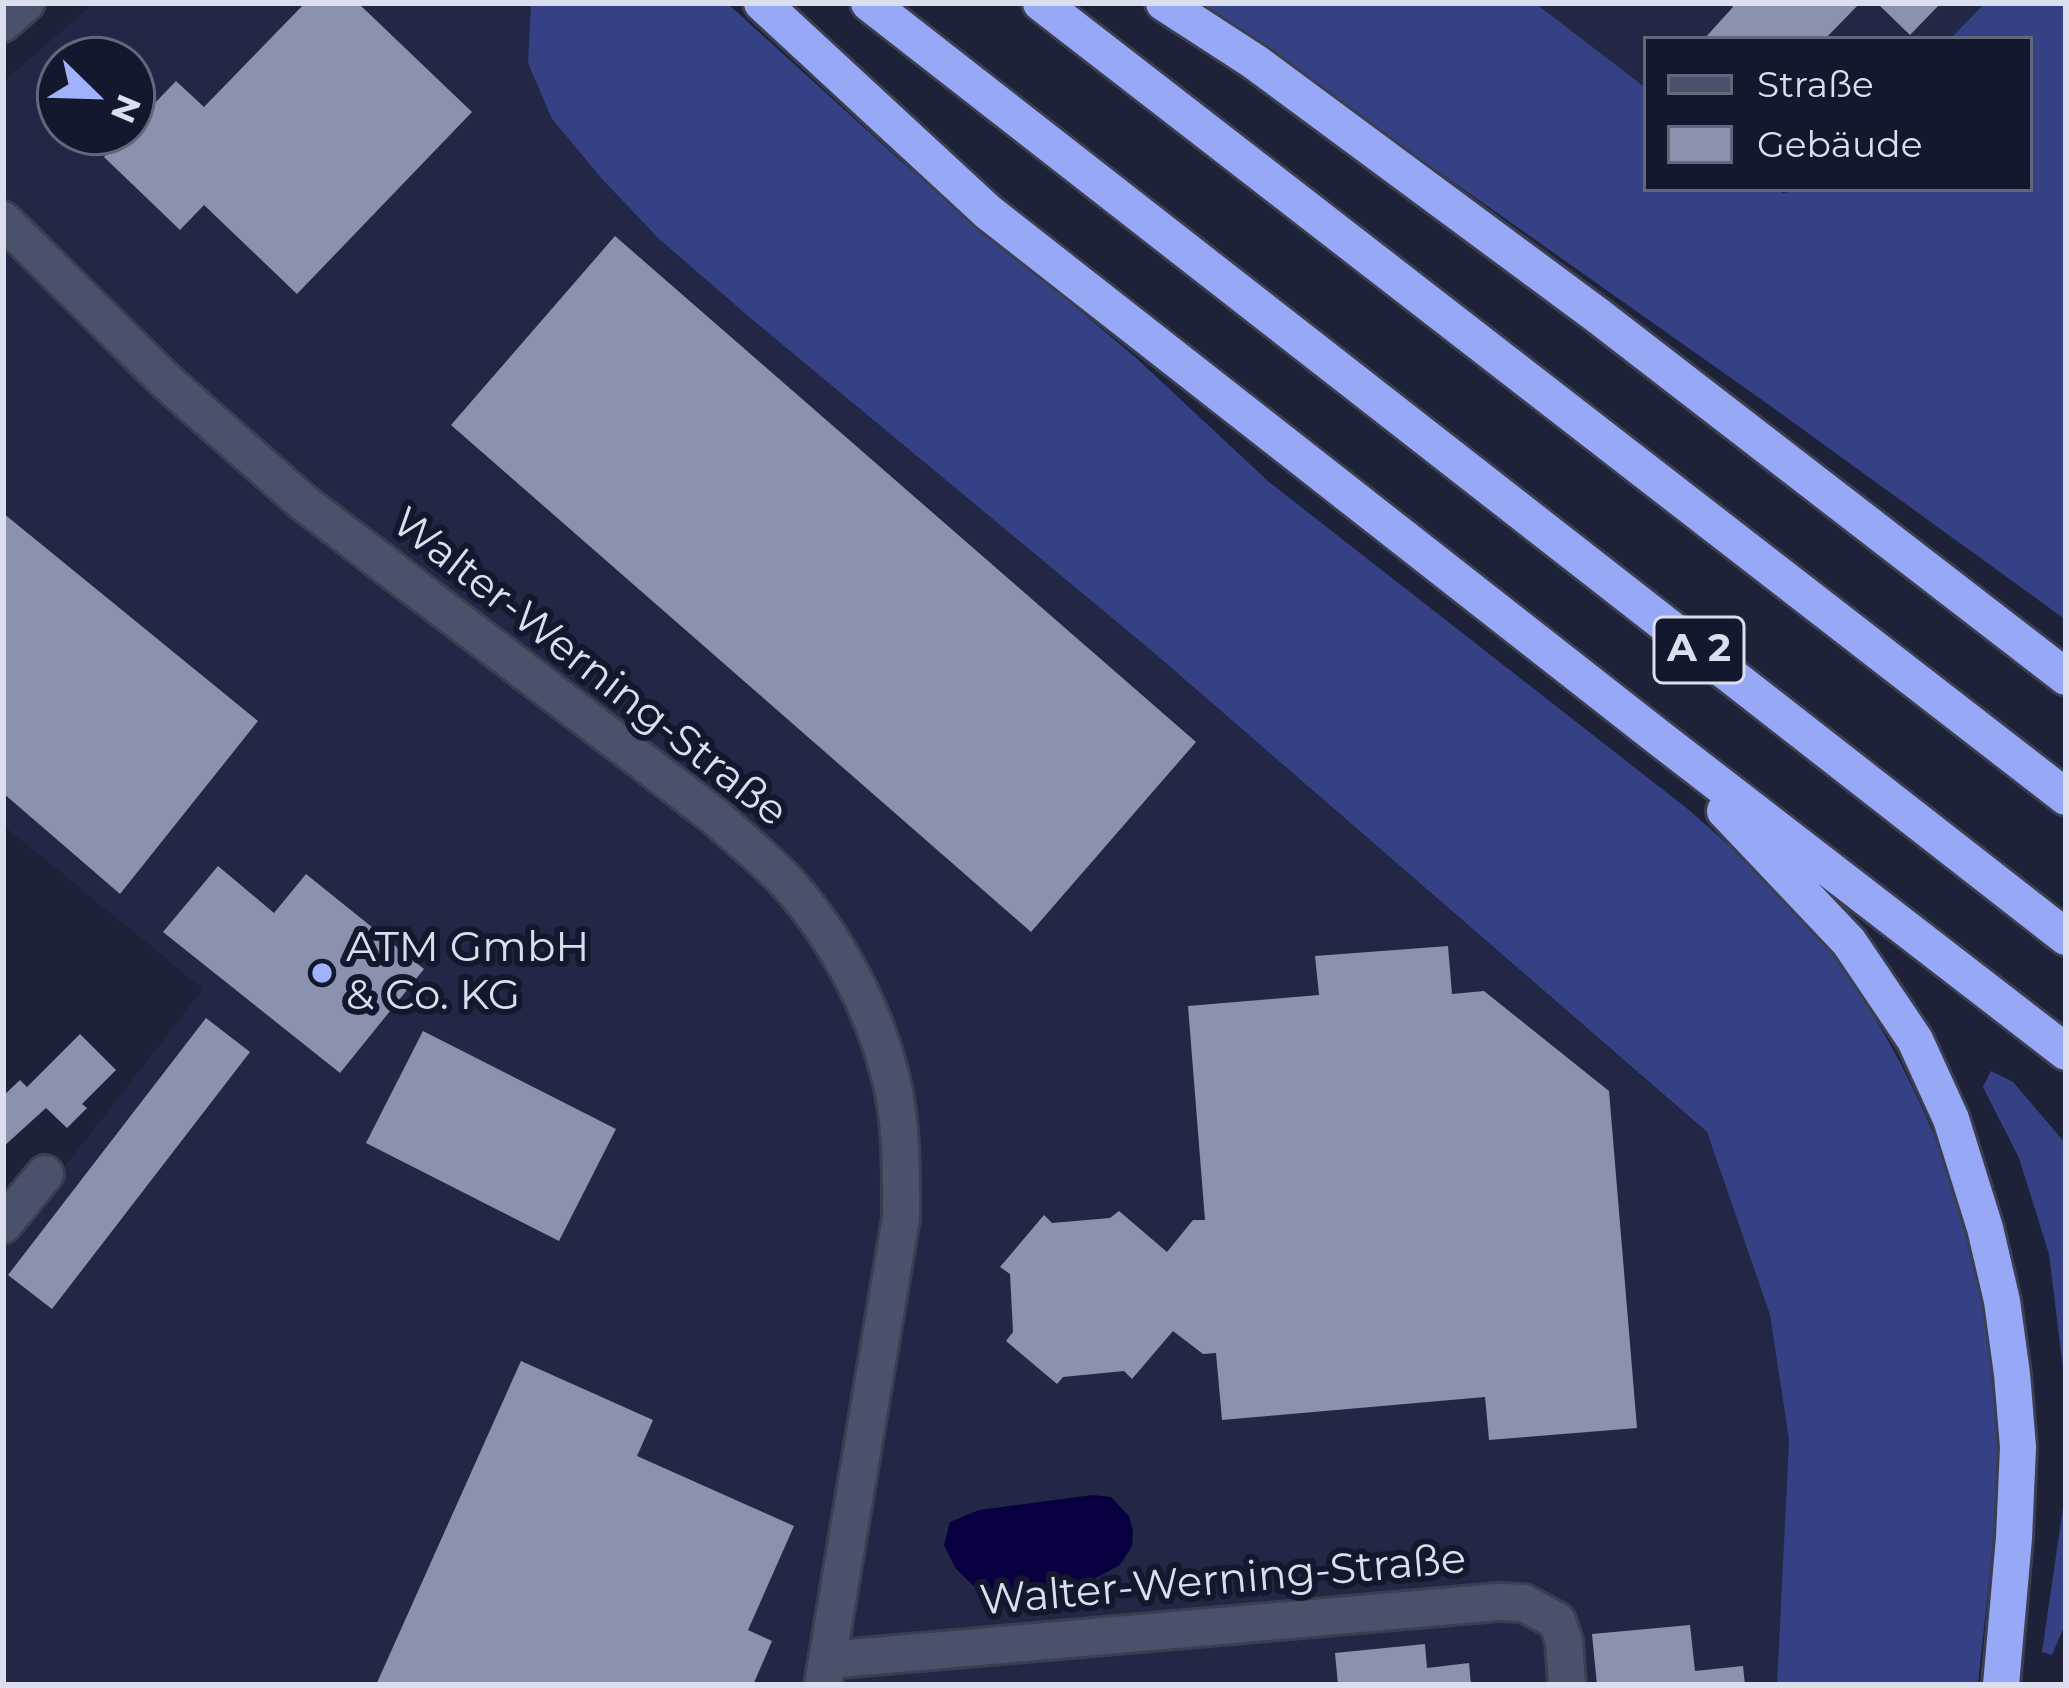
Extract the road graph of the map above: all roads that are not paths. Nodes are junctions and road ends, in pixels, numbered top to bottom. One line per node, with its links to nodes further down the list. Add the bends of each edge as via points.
1 (26, 3): 6 (street)
2 (763, 3): 9 (highway, via 988,212)
3 (869, 3): 11 (highway, A 2)
4 (1042, 3): 10 (highway, A 2)
5 (1164, 3): 8 (highway, via 1597,315)
6 (3, 23)
7 (3, 220): 15 (street, Walter-Werning-Straße, via 167,382 304,502 713,815 783,878 835,947 891,1078 901,1218)
8 (2066, 677)
9 (1658, 737): 12 (highway); 17 (highway, via 1849,942 1915,1040 1951,1118 1985,1228 2012,1374 2018,1447)
10 (2066, 797)
11 (2066, 937)
12 (2066, 1052)
13 (45, 1174): 14 (street)
14 (3, 1225)
15 (825, 1673): 16 (street, Walter-Werning-Straße, via 1511,1603 1557,1621)
16 (1567, 1685)
17 (2001, 1685)

